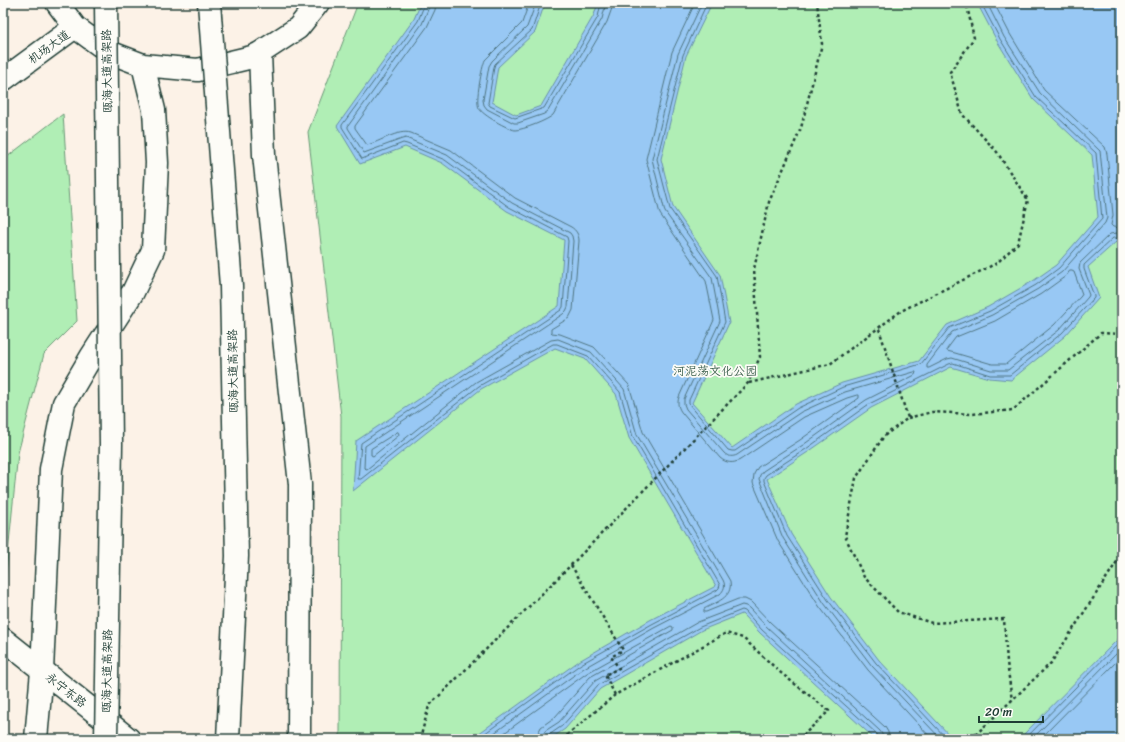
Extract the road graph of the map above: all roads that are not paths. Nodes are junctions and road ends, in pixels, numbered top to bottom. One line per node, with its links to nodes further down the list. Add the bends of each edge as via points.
1 (57, 3): 5 (main road)
2 (106, 3): 12 (main road, 瓯海大道高架路, bridge, via 111,444)
3 (209, 3): 14 (main road, 瓯海大道高架路, bridge, via 231,286 237,556)
4 (318, 3): 6 (main road, via 298,28)
5 (75, 27): 7 (main road, via 109,52); 8 (main road, 机场大道)
6 (260, 53): 7 (main road, via 198,70); 15 (main road, via 264,155 300,484)
7 (143, 65): 10 (main road, via 154,110 157,163 153,250 133,292 64,403 51,469)
8 (3, 80)
9 (3, 640): 10 (main road, 永宁东路)
10 (42, 671): 11 (main road); 13 (main road, 永宁东路)
11 (36, 739)
12 (106, 739)
13 (128, 739)
14 (228, 739)
15 (300, 739)

